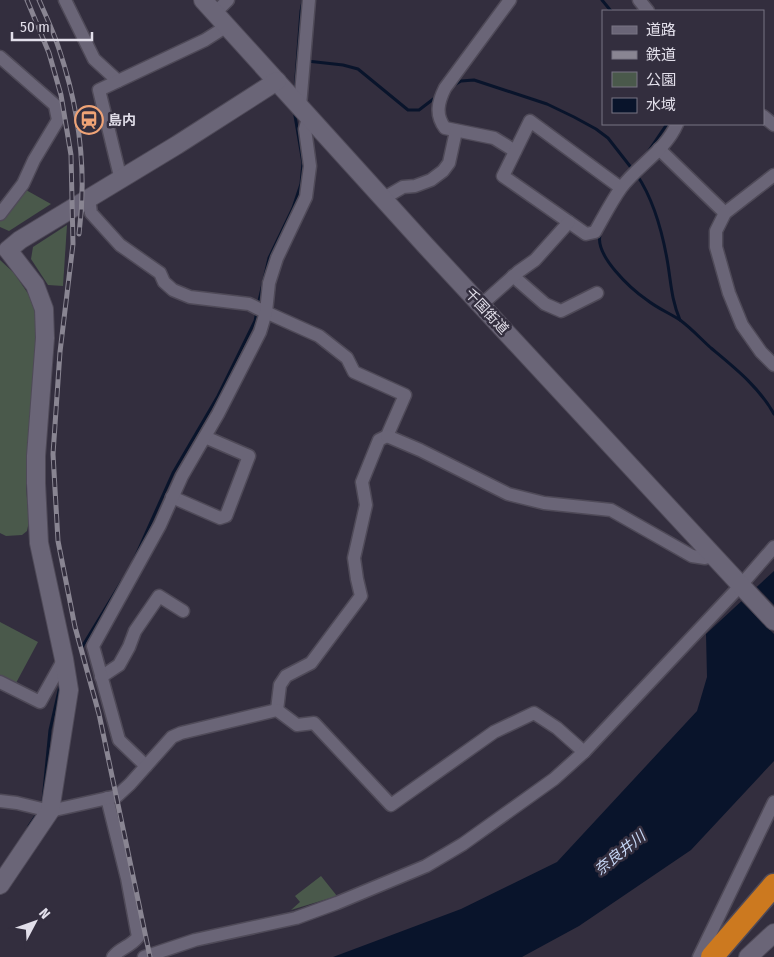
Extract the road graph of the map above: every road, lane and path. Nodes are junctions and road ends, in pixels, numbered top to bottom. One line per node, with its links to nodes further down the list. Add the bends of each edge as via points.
1 (65, 0): 10 (street, via 94,59)
2 (228, 0): 6 (street)
3 (309, 0): 12 (street)
4 (510, 0): 16 (street, via 439,99 440,122 445,128)
5 (639, 0): 7 (street)
6 (209, 6): 8 (street, 千国街道)
7 (647, 10)
8 (227, 26): 10 (street, via 205,40); 11 (street, 千国街道)
9 (0, 57): 25 (street, via 55,105 58,120 23,184)
10 (118, 81): 20 (street, via 99,90)
11 (276, 81): 12 (street, 千国街道); 20 (street)
12 (300, 105): 22 (street, 千国街道); 31 (street, via 310,166 306,197 277,258)
13 (764, 117): 15 (street)
14 (677, 125): 17 (street)
15 (774, 126)
16 (456, 131): 18 (street, via 494,138); 22 (street, via 449,163 443,171 430,180 403,187)
17 (660, 150): 21 (street); 24 (street)
18 (515, 151): 21 (street, via 530,120); 26 (street, via 504,176)
19 (774, 175): 24 (street)
20 (121, 180): 23 (street)
21 (621, 188): 26 (street, via 594,232 586,234)
22 (384, 198): 30 (street, 千国街道)
23 (89, 199): 27 (street); 31 (street, via 91,213 120,244 160,273 173,290 190,296 249,304)
24 (725, 213): 32 (street, via 716,231 716,247 730,293 742,325)
25 (0, 214)
26 (569, 222): 28 (street, via 534,260)
27 (4, 246): 41 (street, via 35,286 44,309 45,338 36,456 39,543)
28 (513, 276): 29 (street, via 545,304 562,311); 30 (street)
29 (597, 293)
30 (481, 305): 37 (street, 千国街道)
31 (260, 309): 33 (street, via 319,336 347,358 354,372 405,395); 34 (street, via 260,332)
32 (774, 365)
33 (387, 436): 37 (street, via 508,494 544,503 601,507 692,556 705,558); 44 (street, via 379,440 362,482 366,506 354,558 362,596 312,663 286,676 280,685)
34 (205, 437): 35 (street); 35 (street, via 249,456 226,516 220,518)
35 (172, 497): 42 (street, via 160,525 93,646)
36 (774, 547): 38 (street)
37 (712, 555): 38 (street, 千国街道)
38 (743, 588): 40 (street, 千国街道); 45 (street)
39 (183, 611): 42 (street, via 159,596 135,631 119,664)
40 (774, 621)
41 (64, 659): 43 (street, via 40,702); 50 (street, via 69,690)
42 (102, 677): 46 (street, via 119,740)
43 (0, 682)
44 (277, 710): 45 (street, via 297,725 314,723 391,805 494,732 534,713); 46 (street, via 181,733 172,737)
45 (584, 752): 56 (street, via 554,779 463,844 426,866 338,904 296,918 195,940)
46 (146, 766): 47 (street, via 117,796)
47 (107, 798): 50 (street); 55 (street, via 138,937)
48 (0, 801): 50 (street)
49 (774, 802): 54 (street)
50 (50, 811): 51 (street)
51 (0, 885)
52 (774, 885): 54 (highway)
53 (774, 933): 58 (street)
54 (717, 942): 57 (street)
55 (112, 957)
56 (144, 957)
57 (699, 957)
58 (748, 957)

